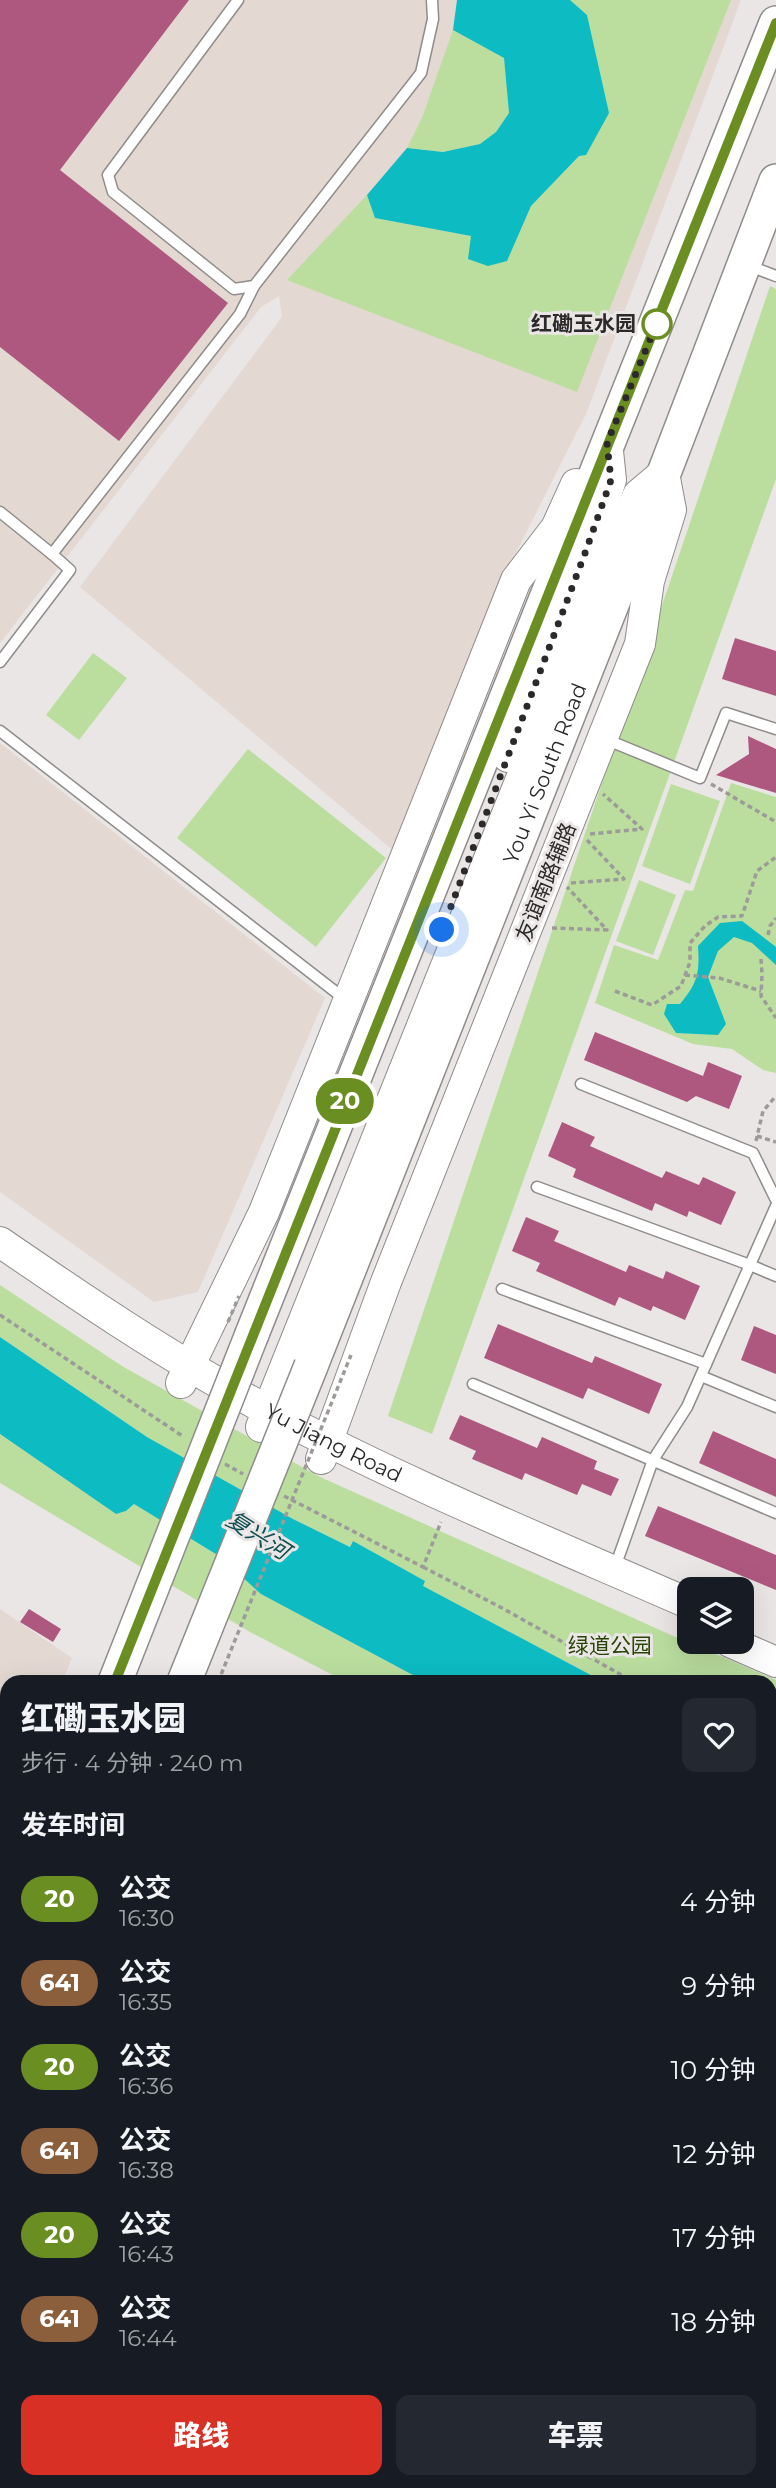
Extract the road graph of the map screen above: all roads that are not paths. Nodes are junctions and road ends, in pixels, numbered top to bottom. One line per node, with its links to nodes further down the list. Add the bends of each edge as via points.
1 (238, 0): 7 (lane, via 108,175 113,192 234,289)
2 (432, 0): 7 (lane, via 433,19 421,74)
3 (776, 23): 8 (main road)
4 (776, 181): 5 (main road, You Yi South Road)
5 (744, 264): 6 (lane); 9 (main road, You Yi South Road)
6 (776, 276)
7 (254, 286): 11 (lane, via 240,314)
8 (607, 443): 16 (street, via 584,465 556,528 516,580); 31 (street, via 611,480 584,556); 42 (main road, bridge)
9 (664, 474): 15 (street, 友谊南路辅路, via 671,510 649,581 640,644); 31 (street, via 638,495 606,567); 43 (main road, You Yi South Road, bridge)
10 (0, 512): 11 (lane)
11 (52, 554): 12 (lane, via 70,570)
12 (0, 662)
13 (776, 729): 15 (lane, via 726,713 700,778)
14 (0, 731): 16 (lane)
15 (603, 738): 32 (street, 友谊南路辅路, via 386,1282)
16 (349, 1002): 27 (street, via 264,1212)
17 (581, 1084): 19 (lane, via 753,1153)
18 (537, 1187): 23 (lane)
19 (776, 1200)
20 (776, 1206): 23 (lane)
21 (0, 1242): 27 (street, Yu Jiang Road)
22 (0, 1264): 27 (street, Yu Jiang Road, via 99,1332)
23 (750, 1265): 24 (lane); 26 (lane)
24 (776, 1276)
25 (502, 1289): 26 (lane)
26 (706, 1364): 28 (lane)
27 (185, 1373): 31 (street, Yu Jiang Road)
28 (701, 1376): 30 (lane); 33 (lane, via 687,1408)
29 (473, 1384): 33 (lane)
30 (776, 1408)
31 (258, 1415): 32 (street, Yu Jiang Road)
32 (325, 1450): 35 (street, Yu Jiang Road); 37 (street, Yu Jiang Road, via 443,1516)
33 (653, 1460): 34 (lane); 35 (lane)
34 (776, 1513)
35 (614, 1571): 36 (street, Yu Jiang Road)
36 (677, 1598)
37 (677, 1618)
38 (754, 1632): 39 (street)
39 (776, 1642)
40 (754, 1652): 41 (street)
41 (776, 1662)
42 (118, 1675)
43 (187, 1675)

